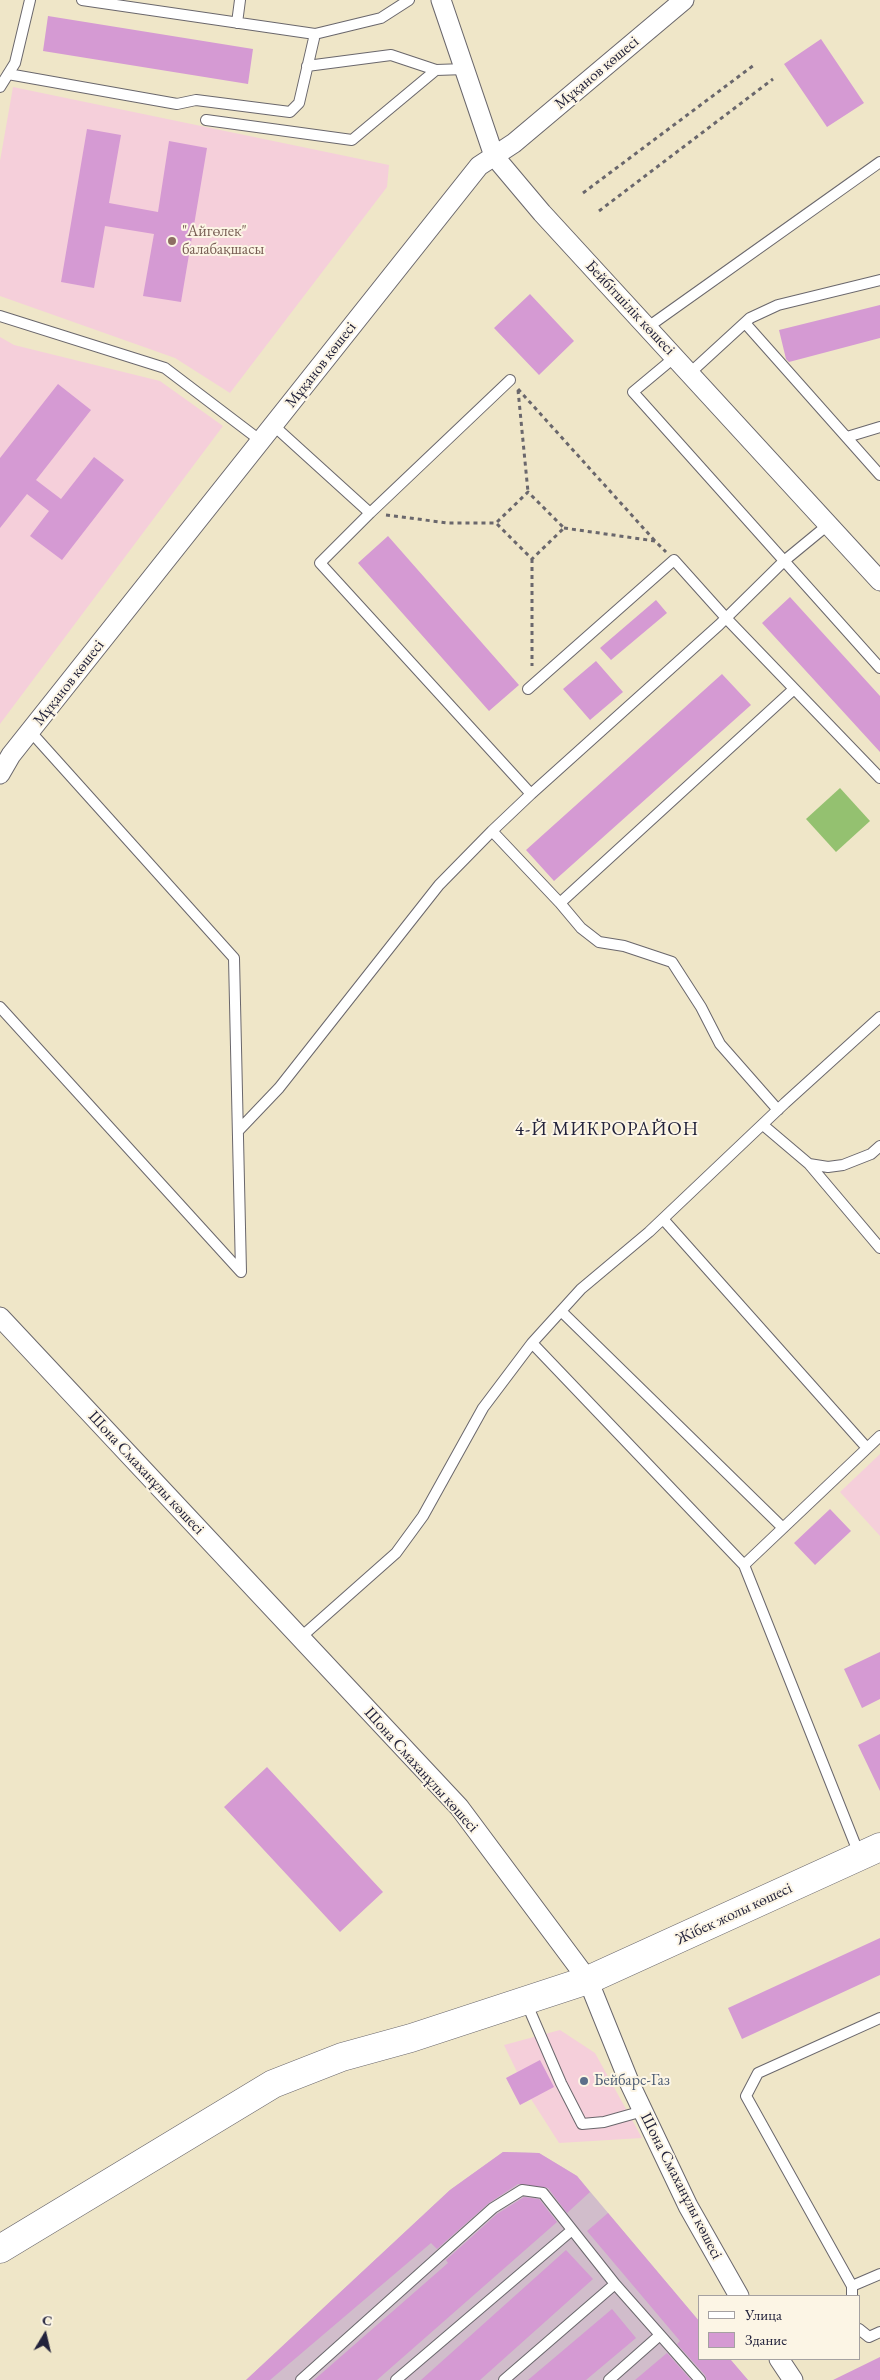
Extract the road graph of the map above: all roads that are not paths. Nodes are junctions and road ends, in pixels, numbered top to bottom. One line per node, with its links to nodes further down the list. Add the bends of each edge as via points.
1 (30, 0): 13 (lane, via 15,63)
2 (82, 0): 7 (lane)
3 (240, 0): 8 (lane)
4 (409, 0): 9 (lane, via 381,18)
5 (441, 0): 12 (street, Бейбітшілік көшесі)
6 (684, 0): 16 (street, Мұқанов көшесі, via 514,143)
7 (122, 3): 8 (lane)
8 (237, 22): 9 (lane)
9 (314, 34): 10 (lane)
10 (307, 66): 11 (lane, via 391,55); 13 (lane, via 299,103 290,112 196,100 177,104)
11 (436, 70): 12 (lane); 15 (lane, via 352,140)
12 (464, 70): 16 (street, Бейбітшілік көшесі)
13 (8, 74): 14 (lane)
14 (0, 87)
15 (206, 120)
16 (494, 156): 21 (street, Бейбітшілік көшесі); 25 (street, Мұқанов көшесі, via 479,166)
17 (880, 162): 21 (lane)
18 (880, 280): 20 (lane, via 778,305)
19 (0, 316): 28 (lane, via 165,368)
20 (744, 323): 23 (lane); 27 (lane)
21 (648, 327): 22 (street, Бейбітшілік көшесі)
22 (675, 357): 23 (street, Бейбітшілік көшесі); 32 (lane, via 633,392)
23 (690, 373): 31 (street, Бейбітшілік көшесі)
24 (510, 380): 30 (lane)
25 (273, 425): 28 (street, Мұқанов көшесі); 30 (lane)
26 (880, 428): 27 (lane)
27 (847, 437): 29 (lane)
28 (261, 441): 38 (street, Мұқанов көшесі)
29 (880, 475)
30 (370, 513): 41 (lane, via 320,562)
31 (828, 524): 32 (lane); 33 (street, Бейбітшілік көшесі)
32 (784, 561): 34 (lane); 35 (lane)
33 (880, 580)
34 (726, 618): 36 (lane, via 674,560); 37 (lane); 41 (lane)
35 (880, 668)
36 (528, 689)
37 (794, 689): 40 (lane); 43 (lane)
38 (30, 731): 39 (street, Мұқанов көшесі); 48 (lane, via 234,958)
39 (0, 774)
40 (880, 778)
41 (531, 794): 42 (lane)
42 (492, 831): 43 (lane); 48 (lane, via 439,885 278,1088)
43 (560, 903): 46 (lane, via 581,928 599,942 624,946 672,962 720,1044)
44 (0, 1007): 48 (lane, via 241,1272)
45 (880, 1017): 46 (lane)
46 (778, 1110): 47 (lane)
47 (763, 1125): 50 (lane); 51 (lane)
48 (238, 1131)
49 (880, 1146): 50 (lane, via 872,1154 843,1165)
50 (809, 1164): 52 (lane)
51 (663, 1219): 53 (lane, via 581,1289); 57 (lane)
52 (880, 1248)
53 (561, 1311): 55 (lane); 58 (lane)
54 (0, 1317): 60 (street, Шона Смаханұлы көшесі)
55 (532, 1343): 59 (lane); 60 (lane, via 483,1408 423,1516 396,1553)
56 (880, 1436): 57 (lane)
57 (867, 1448): 58 (lane)
58 (783, 1528): 59 (lane)
59 (744, 1565): 61 (lane)
60 (300, 1638): 62 (street, Шона Смаханұлы көшесі, via 459,1807)
61 (870, 1852): 62 (main road, Жібек жолы көшесі)
62 (588, 1980): 63 (main road, Жібек жолы көшесі); 65 (street, Шона Смаханұлы көшесі)
63 (526, 2001): 65 (lane, via 582,2124); 67 (main road, Жібек жолы көшесі, via 342,2057 272,2084)
64 (880, 2018): 70 (lane, via 758,2073 746,2096)
65 (643, 2112): 71 (street, Шона Смаханұлы көшесі, via 688,2206)
66 (572, 2230): 69 (lane); 76 (lane, via 543,2194 522,2190 494,2208); 77 (lane)
67 (0, 2249)
68 (880, 2274): 70 (lane)
69 (616, 2284): 74 (lane); 78 (lane)
70 (852, 2291)
71 (738, 2295)
72 (860, 2330): 73 (lane, via 869,2337)
73 (880, 2332)
74 (660, 2335): 79 (lane); 80 (lane)
75 (781, 2360): 81 (street)
76 (301, 2380)
77 (396, 2380)
78 (504, 2380)
79 (609, 2380)
80 (700, 2380)
81 (793, 2380)

